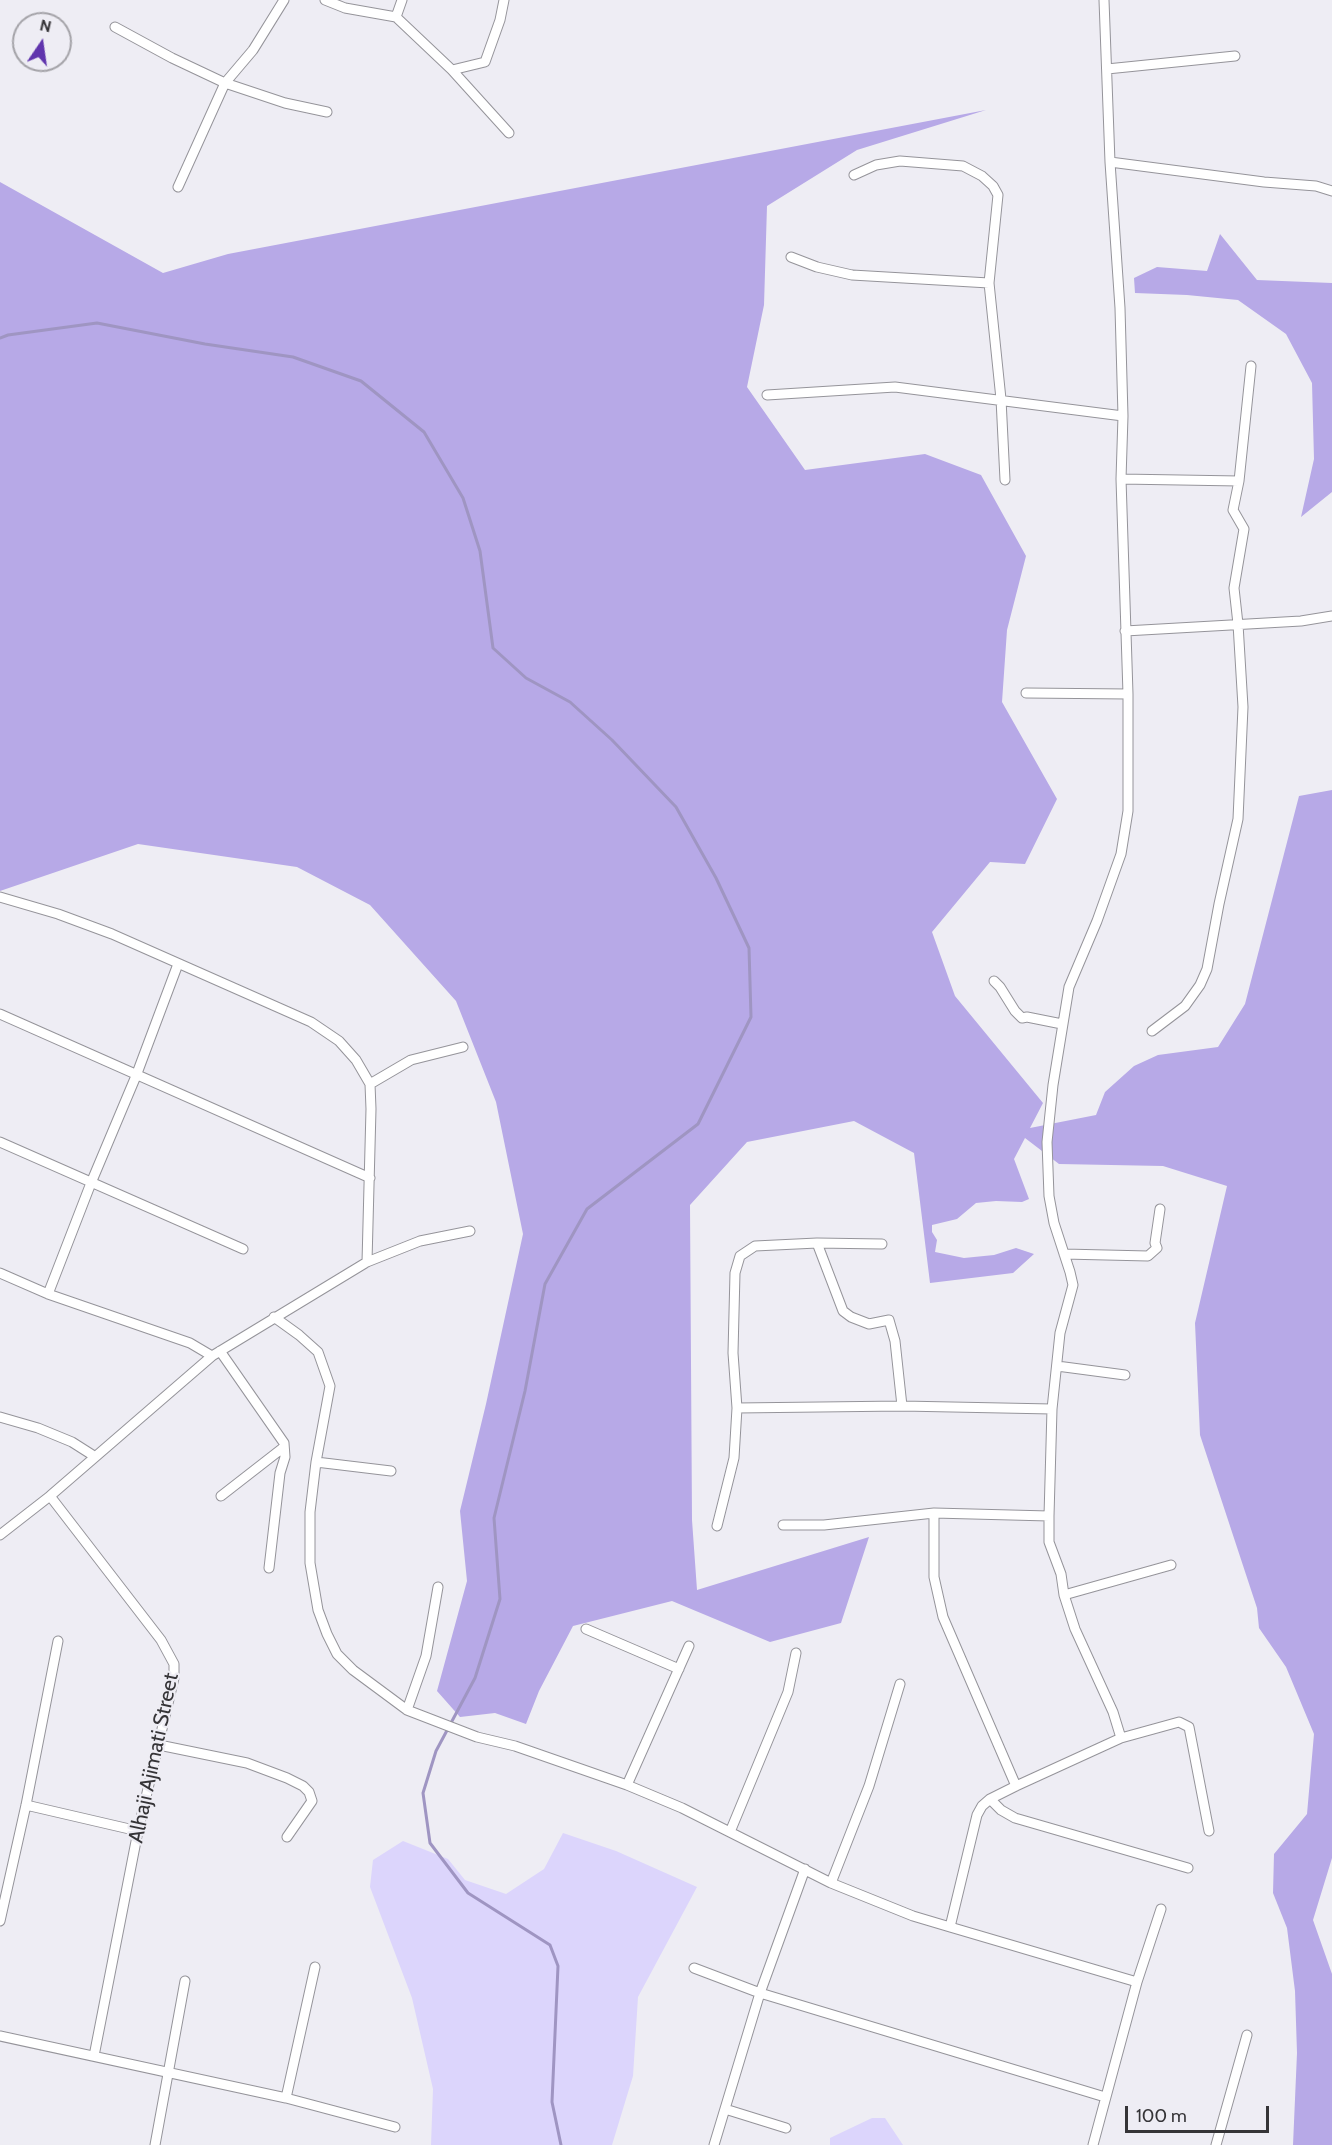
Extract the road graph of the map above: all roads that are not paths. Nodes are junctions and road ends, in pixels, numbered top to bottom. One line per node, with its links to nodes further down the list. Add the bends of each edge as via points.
1 (284, 0): 11 (street, via 253,50)
2 (325, 0): 6 (street, via 345,8)
3 (402, 0): 6 (street)
4 (504, 0): 10 (street, via 485,62)
5 (1104, 0): 9 (street)
6 (396, 17): 10 (street)
7 (115, 27): 11 (street)
8 (1235, 56): 9 (street)
9 (1107, 69): 14 (street)
10 (452, 70): 13 (street)
11 (225, 82): 12 (street, via 285,104); 16 (street)
12 (327, 112)
13 (509, 133)
14 (1110, 162): 17 (street); 23 (street)
15 (854, 175): 19 (street, via 876,165 900,161 963,166 982,176 999,195)
16 (177, 187)
17 (1332, 191)
18 (791, 257): 19 (street, via 852,275)
19 (989, 283): 22 (street)
20 (1251, 366): 26 (street)
21 (767, 394): 22 (street, via 895,387)
22 (1001, 399): 23 (street); 25 (street)
23 (1124, 416): 24 (street)
24 (1120, 479): 26 (street); 29 (street)
25 (1005, 480)
26 (1239, 481): 28 (street, via 1233,510 1244,529 1234,588)
27 (1332, 616): 28 (street)
28 (1238, 624): 29 (street); 37 (street, via 1243,707 1238,819 1207,969 1185,1006)
29 (1125, 631): 31 (street)
30 (1026, 693): 31 (street)
31 (1128, 694): 36 (street, via 1128,811 1121,854 1069,987)
32 (0, 897): 33 (street, via 112,934)
33 (178, 964): 39 (street); 40 (street, via 311,1022 339,1041)
34 (994, 981): 36 (street, via 1022,1018)
35 (0, 1014): 39 (street)
36 (1062, 1024): 49 (street, via 1047,1142 1049,1196)
37 (1152, 1030)
38 (463, 1047): 40 (street, via 411,1060)
39 (136, 1076): 42 (street); 43 (street)
40 (370, 1084): 42 (street)
41 (0, 1142): 43 (street)
42 (370, 1178): 50 (street)
43 (91, 1184): 48 (street); 52 (street)
44 (1160, 1209): 49 (street, via 1157,1248 1148,1256)
45 (470, 1232): 50 (street, via 420,1241)
46 (817, 1243): 47 (street); 57 (street, via 843,1311 869,1324 889,1320); 58 (street, via 754,1246 740,1256 735,1273 733,1353)
47 (882, 1244)
48 (243, 1249)
49 (1064, 1254): 55 (street, via 1072,1285 1060,1333)
50 (367, 1262): 53 (street)
51 (0, 1273): 52 (street)
52 (48, 1294): 54 (street)
53 (274, 1317): 54 (street); 63 (street, via 318,1352 327,1372 330,1386)
54 (216, 1354): 61 (street); 62 (street)
55 (1057, 1366): 56 (street); 59 (street)
56 (1125, 1375)
57 (902, 1406): 58 (street); 59 (street)
58 (737, 1408): 70 (street, via 734,1458)
59 (1052, 1409): 68 (street)
60 (0, 1417): 62 (street, via 72,1442)
61 (284, 1448): 66 (street); 73 (street)
62 (94, 1456): 65 (street)
63 (316, 1462): 64 (street); 82 (street, via 310,1512 310,1563 318,1610 338,1654)
64 (391, 1471)
65 (50, 1496): 71 (street); 84 (street, Alhaji Ajimati Street, via 161,1640 174,1664)
66 (221, 1496)
67 (934, 1513): 68 (street); 69 (street, via 824,1525); 86 (street, via 934,1577 943,1617)
68 (1049, 1516): 75 (street, via 1049,1542)
69 (783, 1525)
70 (717, 1526)
71 (0, 1535)
72 (1171, 1565): 75 (street)
73 (269, 1568)
74 (438, 1587): 82 (street, via 426,1656)
75 (1064, 1595): 83 (street)
76 (586, 1629): 80 (street)
77 (58, 1641): 88 (street)
78 (689, 1646): 80 (street)
79 (796, 1653): 91 (street, via 788,1692)
80 (679, 1669): 85 (street)
81 (900, 1684): 95 (street, via 869,1786)
82 (407, 1710): 85 (street)
83 (1121, 1738): 86 (street); 90 (street, via 1179,1722 1189,1727)
84 (159, 1745): 89 (street, Alhaji Ajimati Street); 92 (street, via 247,1763 303,1786 312,1801)
85 (627, 1785): 91 (street)
86 (1016, 1786): 87 (street)
87 (990, 1799): 93 (street, via 1015,1818); 98 (street, via 977,1815)
88 (26, 1805): 89 (street); 97 (street)
89 (138, 1831): 106 (street, Alhaji Ajimati Street)
90 (1209, 1831)
91 (730, 1832): 94 (street)
92 (287, 1836)
93 (1188, 1868)
94 (805, 1869): 95 (street); 103 (street)
95 (831, 1883): 98 (street)
96 (1161, 1908): 102 (street)
97 (0, 1921)
98 (950, 1927): 102 (street)
99 (315, 1967): 109 (street)
100 (694, 1968): 103 (street)
101 (185, 1981): 107 (street)
102 (1137, 1982): 108 (street)
103 (760, 1993): 108 (street); 110 (street)
104 (1247, 2035): 116 (street)
105 (0, 2036): 106 (street)
106 (94, 2056): 107 (street)
107 (168, 2074): 109 (street); 113 (street)
108 (1105, 2097): 115 (street)
109 (286, 2098): 111 (street)
110 (725, 2109): 112 (street); 114 (street)
111 (396, 2127)
112 (786, 2128)
113 (155, 2145)
114 (714, 2145)
115 (1093, 2145)
116 (1216, 2145)

